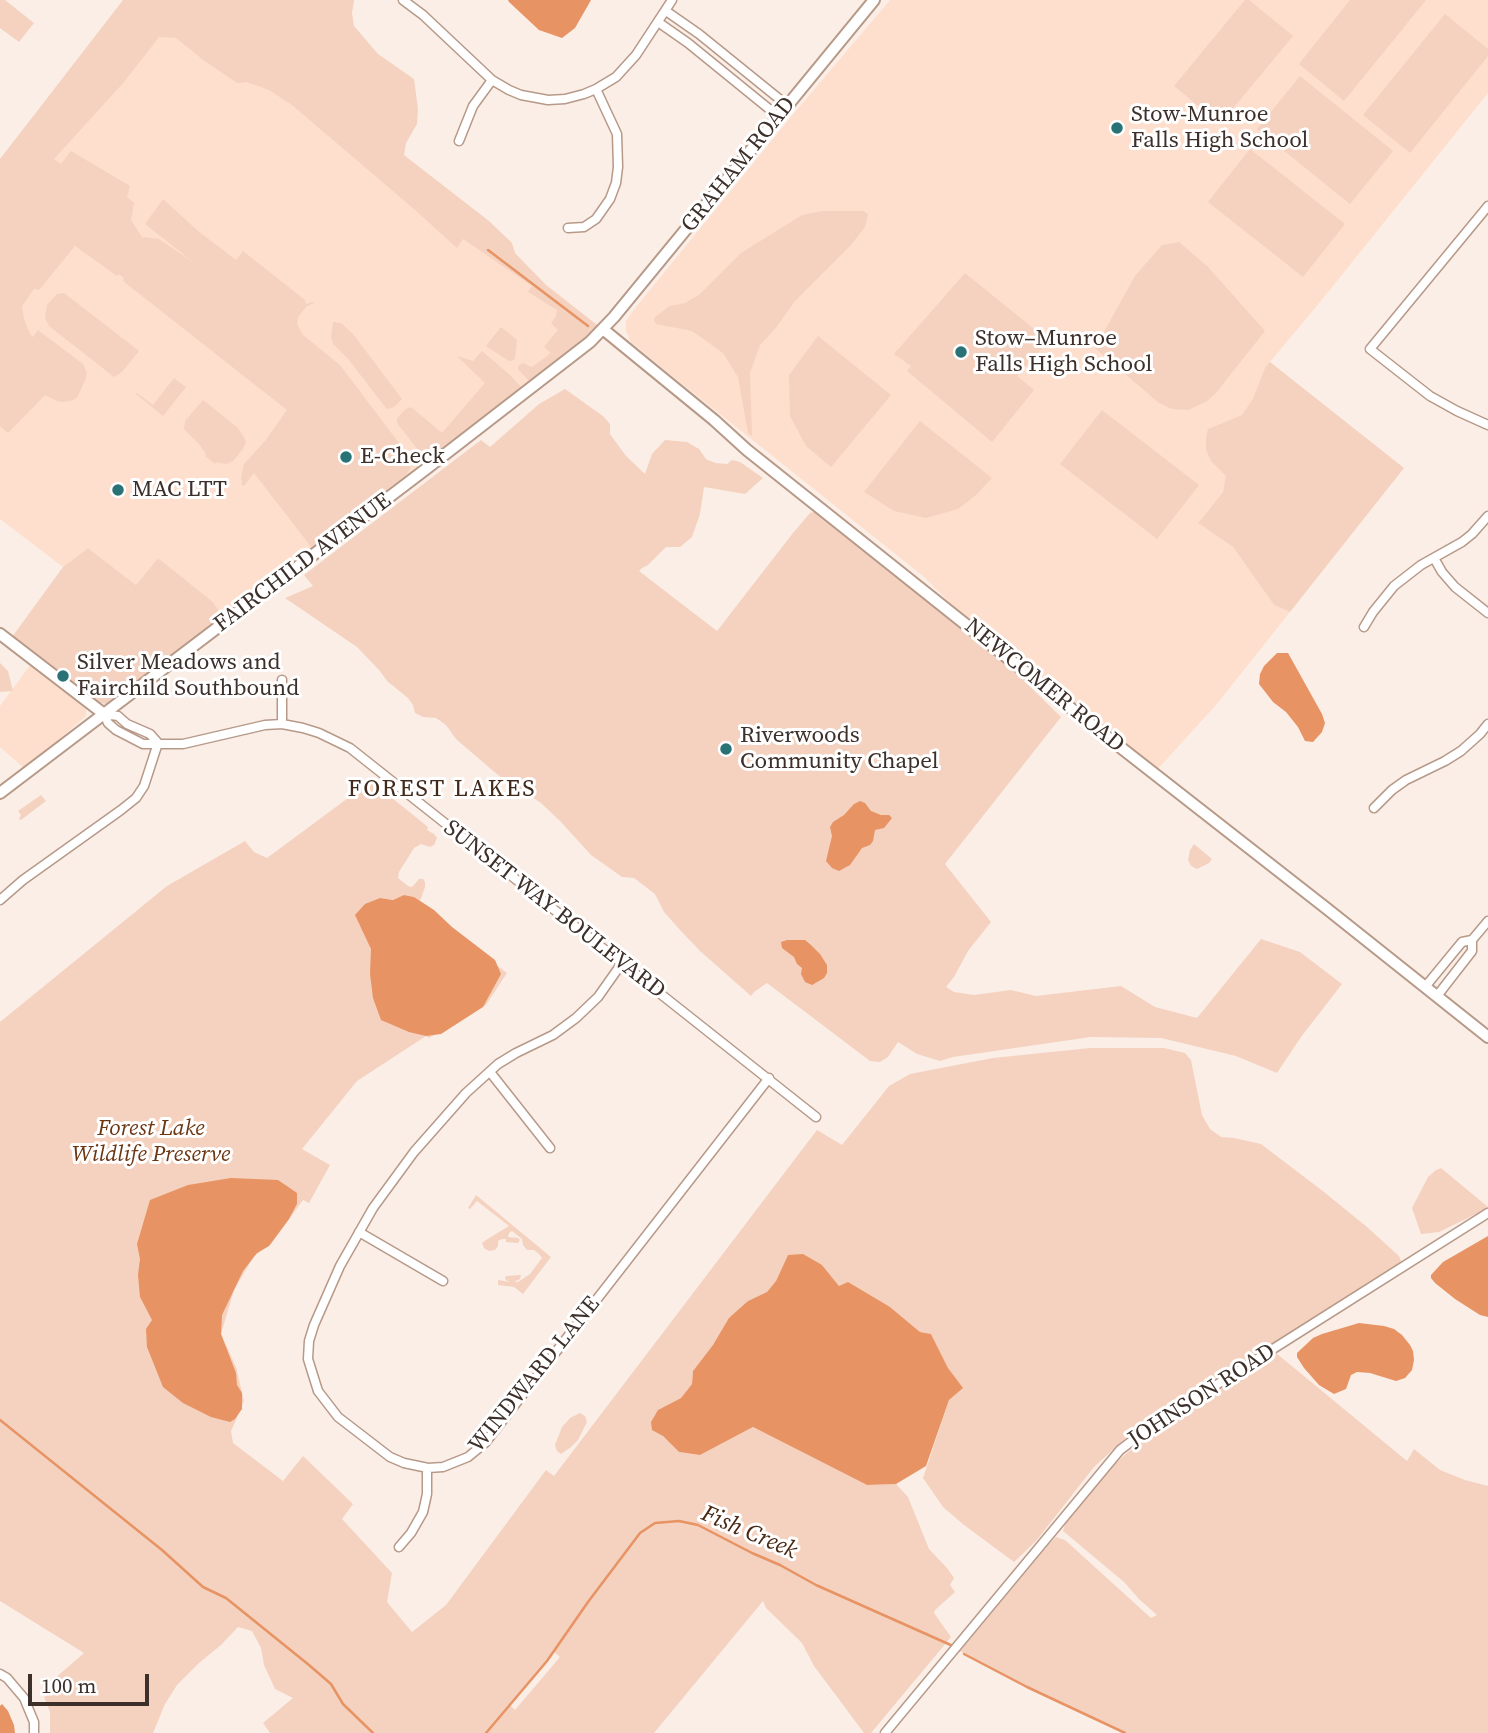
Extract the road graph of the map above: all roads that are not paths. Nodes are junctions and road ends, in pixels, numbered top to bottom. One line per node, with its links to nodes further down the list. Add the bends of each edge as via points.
1 (403, 0): 9 (street)
2 (672, 0): 4 (street)
3 (874, 0): 12 (street, GRAHAM ROAD)
4 (666, 11): 5 (street); 6 (street)
5 (658, 22): 7 (street); 11 (street, via 629,64)
6 (711, 44): 7 (street); 8 (street)
7 (702, 54): 10 (street)
8 (747, 75): 10 (street); 12 (street)
9 (492, 80): 11 (street, via 521,95 541,99 565,99); 14 (street, via 473,106)
10 (739, 85): 13 (street)
11 (596, 89): 16 (street, via 617,134 616,183 596,219 584,227)
12 (788, 106): 13 (street, GRAHAM ROAD)
13 (779, 117): 17 (street, GRAHAM ROAD)
14 (459, 141)
15 (1488, 206): 18 (street, via 1370,349 1430,396)
16 (568, 228)
17 (604, 330): 25 (street, FAIRCHILD AVENUE); 35 (street, NEWCOMER ROAD, via 747,450)
18 (1488, 425)
19 (1488, 516): 20 (street, via 1462,542)
20 (1434, 558): 21 (street, via 1455,587); 22 (street, via 1394,586)
21 (1488, 613)
22 (1364, 627)
23 (0, 634): 25 (street)
24 (282, 680): 26 (street)
25 (104, 714): 28 (street, via 118,716); 29 (street, FAIRCHILD AVENUE)
26 (282, 724): 28 (street, SUNSET WAY BOULEVARD, via 187,743); 34 (street, SUNSET WAY BOULEVARD, via 319,733 350,748)
27 (1488, 724): 30 (street, via 1461,751 1406,780)
28 (159, 743): 31 (street, via 135,798)
29 (0, 793)
30 (1374, 808)
31 (0, 900)
32 (1488, 921): 33 (street)
33 (1472, 940): 35 (street, via 1462,942); 36 (street, via 1472,951)
34 (622, 963): 38 (street, WINDWARD LANE, via 576,1018); 39 (street, SUNSET WAY BOULEVARD)
35 (1426, 987): 36 (street, NEWCOMER ROAD)
36 (1437, 996): 37 (street, NEWCOMER ROAD)
37 (1488, 1037)
38 (490, 1072): 41 (street); 43 (street, WINDWARD LANE, via 412,1153)
39 (769, 1078): 40 (street, SUNSET WAY BOULEVARD); 45 (street, WINDWARD LANE, via 485,1443 462,1461)
40 (816, 1116)
41 (550, 1148)
42 (1488, 1213): 49 (street, JOHNSON ROAD, via 1120,1450)
43 (359, 1232): 44 (street); 45 (street, WINDWARD LANE, via 314,1325 308,1359 317,1391 338,1417 390,1457)
44 (443, 1281)
45 (427, 1468): 46 (street, via 423,1512)
46 (399, 1547)
47 (0, 1674): 48 (street, via 24,1698)
48 (34, 1733)
49 (886, 1733)

